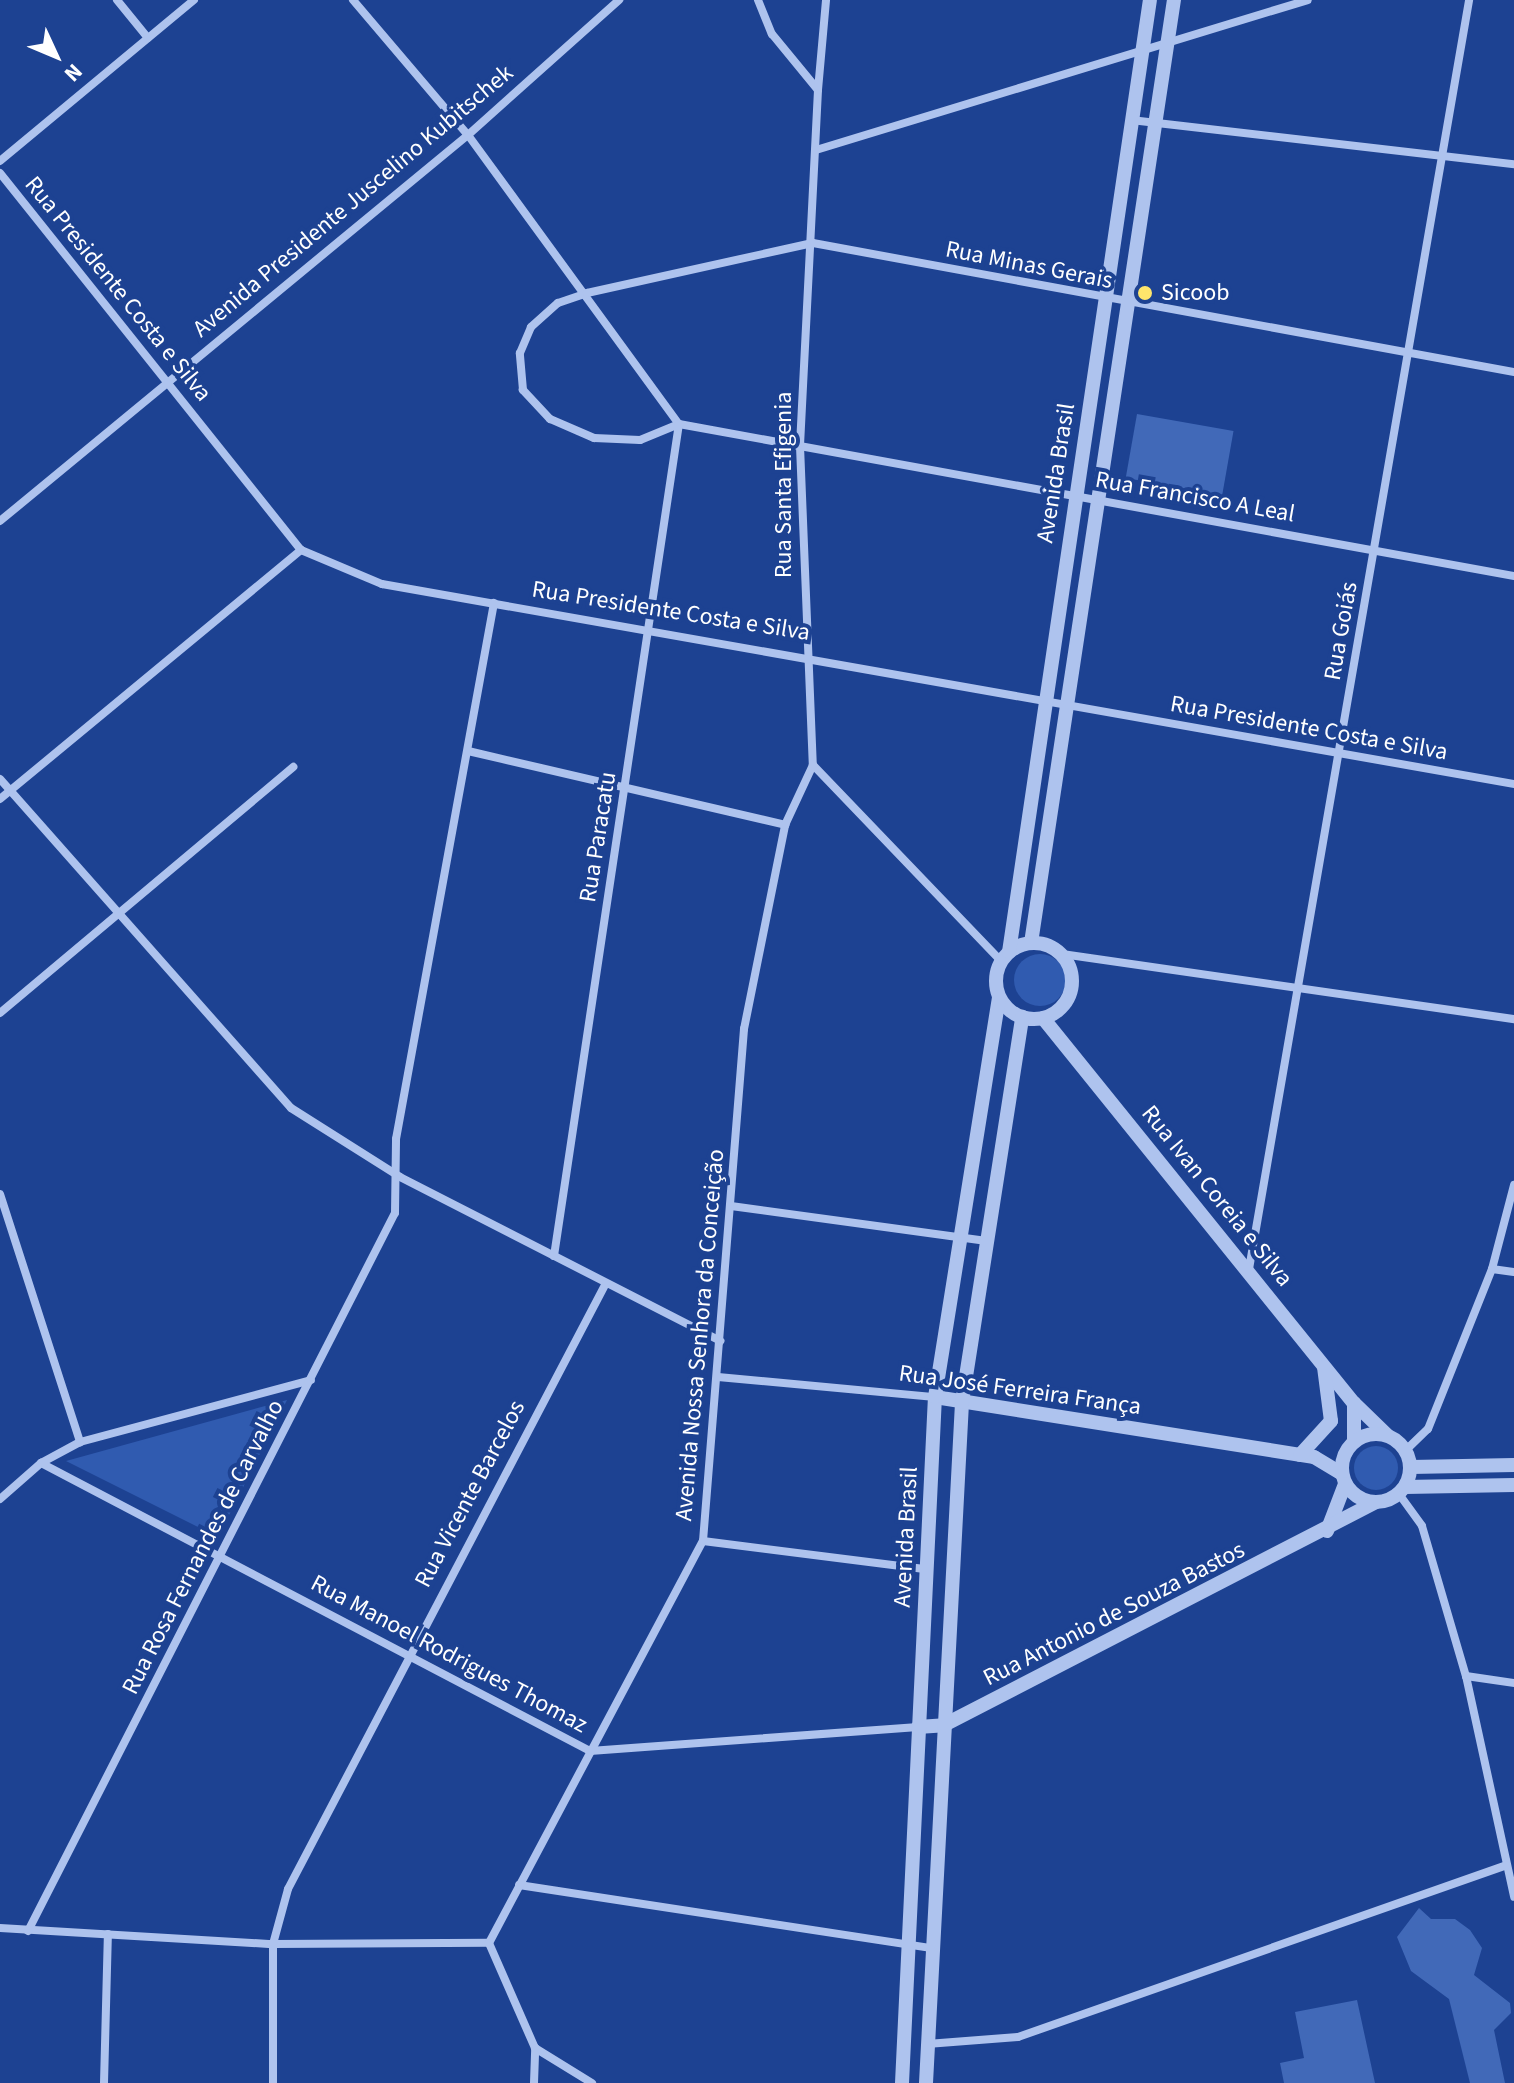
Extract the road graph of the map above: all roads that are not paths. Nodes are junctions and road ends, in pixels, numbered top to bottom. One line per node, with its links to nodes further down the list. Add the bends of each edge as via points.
1 (117, 0): 11 (street)
2 (194, 0): 11 (street)
3 (353, 0): 17 (street)
4 (619, 0): 17 (street, Avenida Presidente Juscelino Kubitschek)
5 (758, 0): 14 (street, via 772,34)
6 (1150, 0): 13 (street, Avenida Brasil)
7 (1174, 0): 12 (street, Avenida Brasil)
8 (1308, 0): 12 (street)
9 (1469, 0): 19 (street, Rua Goiás)
10 (828, 1): 14 (street, Rua Santa Efigenia)
11 (148, 38): 20 (street)
12 (1169, 40): 13 (street); 16 (street, Avenida Brasil)
13 (1142, 49): 15 (street, Avenida Brasil); 18 (street)
14 (818, 90): 18 (street, Rua Santa Efigenia)
15 (1131, 120): 16 (street); 25 (street, Avenida Brasil)
16 (1157, 123): 19 (street); 26 (street, Avenida Brasil)
17 (468, 135): 24 (street); 29 (street, Avenida Presidente Juscelino Kubitschek)
18 (816, 150): 23 (street, Rua Santa Efigenia)
19 (1446, 152): 21 (street); 27 (street, Rua Goiás)
20 (0, 161)
21 (1514, 164)
22 (0, 173): 29 (street, Rua Presidente Costa e Silva)
23 (813, 243): 24 (street, Rua Minas Gerais); 25 (street, Rua Minas Gerais); 31 (street, Rua Santa Efigenia)
24 (587, 293): 30 (street); 30 (street, Rua Minas Gerais, via 558,303 531,327 520,353 523,390 550,419 594,438 640,440)
25 (1105, 300): 26 (street, Rua Minas Gerais); 32 (street, Avenida Brasil)
26 (1130, 304): 27 (street, Rua Minas Gerais); 33 (street, Avenida Brasil)
27 (1409, 353): 28 (street, Rua Minas Gerais); 36 (street, Rua Goiás)
28 (1514, 372)
29 (167, 383): 34 (street, Avenida Presidente Juscelino Kubitschek); 35 (street, Rua Presidente Costa e Silva)
30 (679, 424): 31 (street, Rua Francisco A Leal); 39 (street, Rua Paracatu)
31 (800, 446): 32 (street, Rua Francisco A Leal); 40 (street, Rua Santa Efigenia)
32 (1075, 496): 33 (street, Rua Francisco A Leal); 41 (street, Avenida Brasil)
33 (1101, 501): 36 (street, Rua Francisco A Leal); 42 (street, Avenida Brasil)
34 (0, 521)
35 (301, 550): 38 (street, Rua Presidente Costa e Silva, via 382,584); 50 (street)
36 (1375, 550): 37 (street, Rua Francisco A Leal); 44 (street, Rua Goiás)
37 (1514, 576)
38 (494, 603): 39 (street, Rua Presidente Costa e Silva); 43 (street, Rua Rosa Fernandes de Carvalho)
39 (650, 628): 40 (street, Rua Presidente Costa e Silva); 49 (street, Rua Paracatu)
40 (806, 654): 41 (street, Rua Presidente Costa e Silva); 45 (street, Rua Santa Efigenia)
41 (1044, 701): 42 (street, Rua Presidente Costa e Silva); 56 (street, Avenida Brasil)
42 (1070, 706): 44 (street, Rua Presidente Costa e Silva); 54 (street, Avenida Brasil)
43 (468, 751): 49 (street); 63 (street, Rua Rosa Fernandes de Carvalho, via 396,1139)
44 (1340, 754): 48 (street, Rua Presidente Costa e Silva); 57 (street, Rua Goiás)
45 (813, 765): 52 (street, Avenida Nossa Senhora da Conceição); 56 (street)
46 (293, 767): 53 (street)
47 (0, 779): 50 (street)
48 (1514, 784)
49 (625, 788): 52 (street); 69 (street, Rua Paracatu)
50 (10, 791): 51 (street); 53 (street)
51 (0, 799)
52 (785, 825): 66 (street, Avenida Nossa Senhora da Conceição, via 744,1029)
53 (119, 914): 59 (street); 63 (street, via 291,1108)
54 (1031, 943): 55 (street); 56 (street)
55 (1062, 954): 57 (street); 61 (street, via 1070,992)
56 (1005, 956): 58 (street)
57 (1299, 987): 62 (street); 70 (street, Rua Goiás)
58 (999, 997): 60 (street); 67 (street, Avenida Brasil)
59 (0, 1013)
60 (1022, 1017): 61 (street); 68 (street, Avenida Brasil)
61 (1043, 1018): 70 (street, Rua Ivan Coreia e Silva)
62 (1514, 1019)
63 (400, 1177): 69 (street); 77 (street, Rua Rosa Fernandes de Carvalho, via 395,1213)
64 (1514, 1185): 71 (street)
65 (0, 1194): 82 (street)
66 (731, 1206): 67 (street); 74 (street, Avenida Nossa Senhora da Conceição)
67 (957, 1233): 68 (street); 78 (street, Avenida Brasil)
68 (987, 1241): 79 (street, Avenida Brasil)
69 (554, 1256): 73 (street)
70 (1249, 1269): 75 (street, Rua Ivan Coreia e Silva)
71 (1492, 1269): 72 (street); 84 (street, via 1428,1429)
72 (1514, 1272)
73 (606, 1283): 74 (street); 98 (street, Rua Vicente Barcelos)
74 (721, 1341): 76 (street, Avenida Nossa Senhora da Conceição)
75 (1324, 1362): 80 (street, Rua Ivan Coreia e Silva); 85 (street, via 1331,1421)
76 (718, 1377): 78 (street, Rua José Ferreira França); 95 (street, Avenida Nossa Senhora da Conceição)
77 (311, 1380): 82 (street); 96 (street, Rua Rosa Fernandes de Carvalho)
78 (935, 1397): 79 (street, Rua José Ferreira França); 97 (street, Avenida Brasil)
79 (962, 1402): 85 (street, Rua José Ferreira França); 101 (street, Avenida Brasil)
80 (1354, 1403): 81 (street, Rua Ivan Coreia e Silva); 83 (street)
81 (1387, 1435): 83 (street); 84 (street)
82 (80, 1442): 86 (street)
83 (1350, 1445): 85 (street, Rua José Ferreira França); 89 (street)
84 (1406, 1450): 88 (street)
85 (1307, 1456): 89 (street, Rua José Ferreira França)
86 (41, 1463): 92 (street); 96 (street, Rua Manoel Rodrigues Thomaz)
87 (1514, 1465): 88 (street)
88 (1411, 1467): 91 (street)
89 (1344, 1479): 93 (street); 94 (street)
90 (1514, 1485): 91 (street)
91 (1402, 1490): 93 (street); 99 (street, via 1422,1526)
92 (0, 1499)
93 (1375, 1503): 94 (street, Rua Antonio de Souza Bastos)
94 (1327, 1531): 101 (street, Rua Antonio de Souza Bastos)
95 (703, 1541): 97 (street); 103 (street, Avenida Nossa Senhora da Conceição)
96 (221, 1556): 98 (street, Rua Manoel Rodrigues Thomaz); 108 (street, Rua Rosa Fernandes de Carvalho)
97 (926, 1569): 102 (street, Avenida Brasil)
98 (407, 1655): 103 (street, Rua Manoel Rodrigues Thomaz); 111 (street, Rua Vicente Barcelos, via 288,1889)
99 (1466, 1676): 100 (street); 104 (street)
100 (1514, 1683)
101 (944, 1725): 102 (street, Rua Antonio de Souza Bastos); 113 (street, Avenida Brasil)
102 (918, 1727): 103 (street, Rua Manoel Rodrigues Thomaz); 112 (street, Avenida Brasil)
103 (590, 1751): 105 (street, Avenida Nossa Senhora da Conceição)
104 (1507, 1865): 106 (street); 114 (street, via 1018,2037)
105 (519, 1885): 110 (street, Avenida Nossa Senhora da Conceição); 112 (street)
106 (1514, 1897)
107 (0, 1928): 108 (street)
108 (28, 1931): 109 (street)
109 (108, 1934): 111 (street); 116 (street)
110 (489, 1943): 111 (street); 115 (street)
111 (273, 1944): 117 (street, Rua Vicente Barcelos)
112 (909, 1946): 113 (street); 120 (street, Avenida Brasil)
113 (933, 1948): 114 (street, Avenida Brasil)
114 (927, 2044): 121 (street, Avenida Brasil)
115 (535, 2048): 118 (street); 119 (street)
116 (104, 2083)
117 (273, 2083)
118 (534, 2083)
119 (592, 2083)
120 (902, 2083)
121 (926, 2083)

